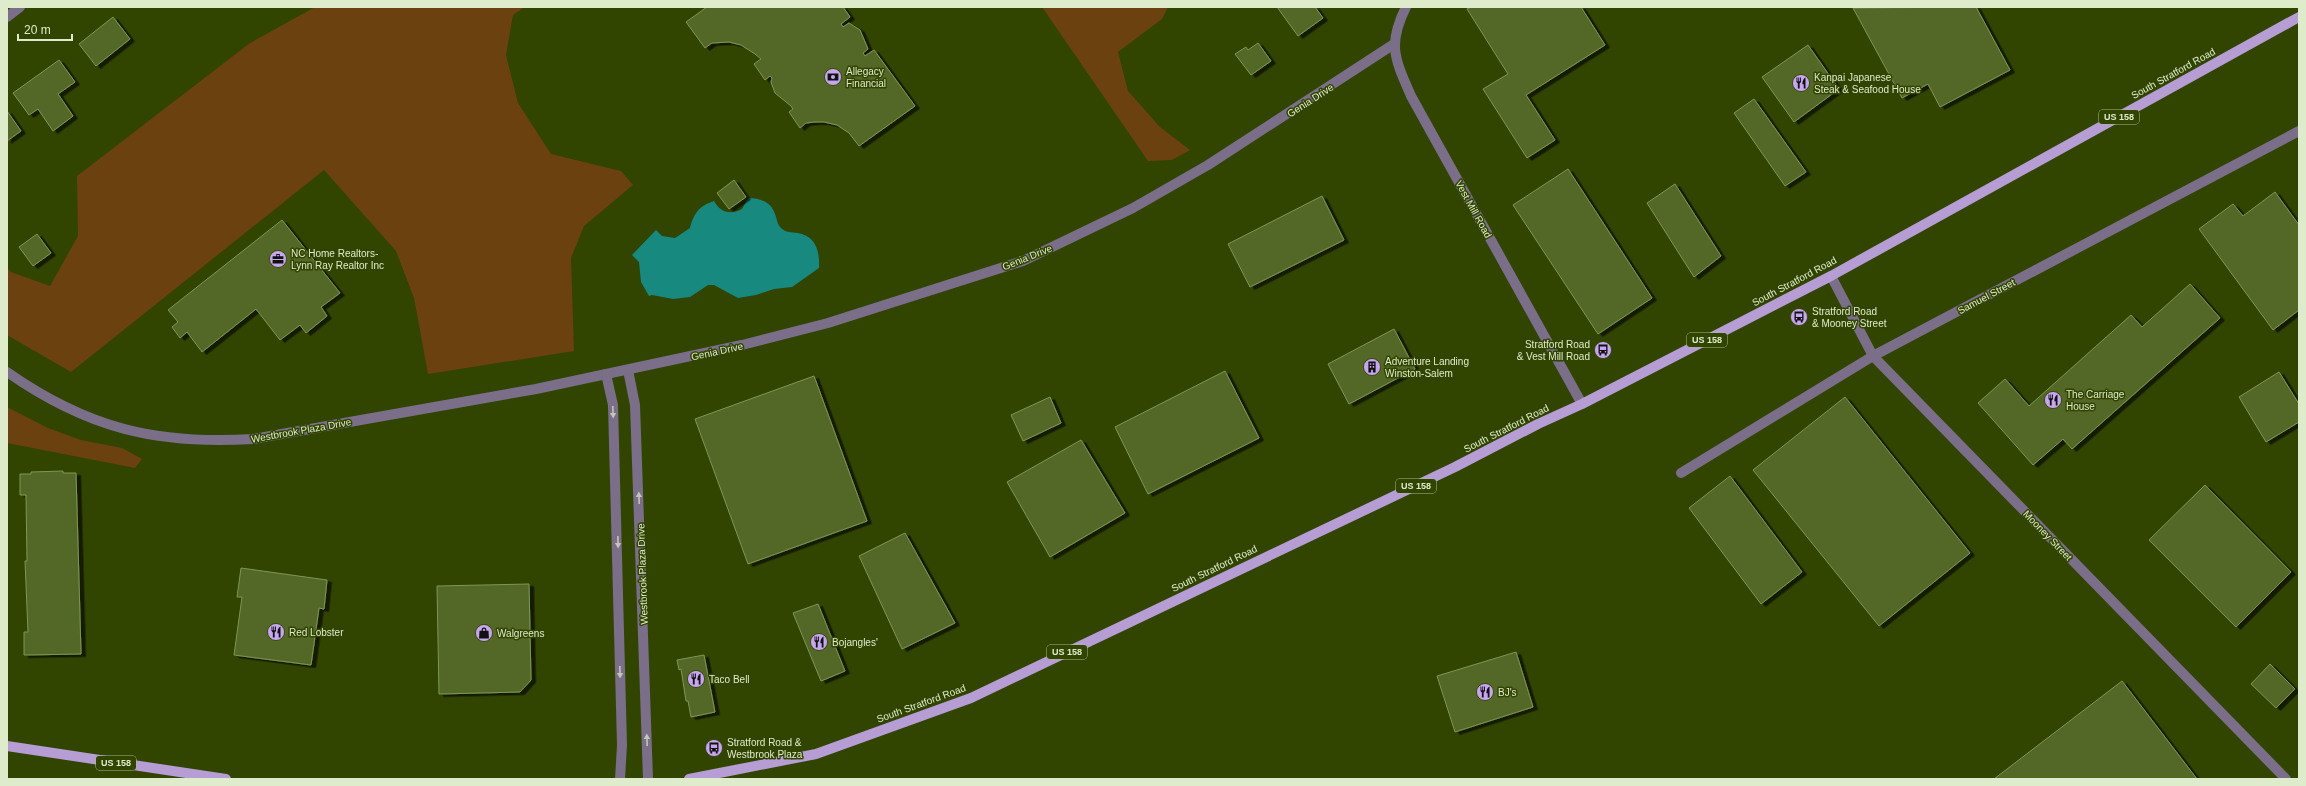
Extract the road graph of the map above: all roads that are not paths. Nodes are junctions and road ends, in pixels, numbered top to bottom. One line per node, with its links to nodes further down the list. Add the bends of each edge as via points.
1 (20, 7): 3 (street)
2 (1406, 7): 5 (street)
3 (7, 17)
4 (2299, 17): 7 (main road, South Stratford Road / US 158)
5 (1394, 44): 9 (street, Genia Drive, via 1208,165 1133,208 1023,261 828,323); 12 (street, Vest Mill Road, via 1400,69 1411,96)
6 (2299, 131): 8 (street, Samuel Street)
7 (1831, 276): 8 (street, Mooney Street); 12 (main road, South Stratford Road / US 158)
8 (1873, 356): 13 (street, Samuel Street); 19 (street, Mooney Street)
9 (623, 371): 11 (street, Westbrook Plaza Drive); 17 (street, Westbrook Plaza Drive, one-way to 9, via 635,405)
10 (7, 372): 11 (street, Westbrook Plaza Drive, via 69,410 99,422 156,437 217,441 253,439 536,389)
11 (606, 374): 16 (street, one-way to 16, via 613,405 614,428 622,745)
12 (1582, 404): 18 (main road, South Stratford Road / US 158, via 971,698 816,754)
13 (1681, 473)
14 (7, 746): 15 (main road, US 158)
15 (226, 779)
16 (620, 779)
17 (648, 779)
18 (689, 779)
19 (2286, 779)

